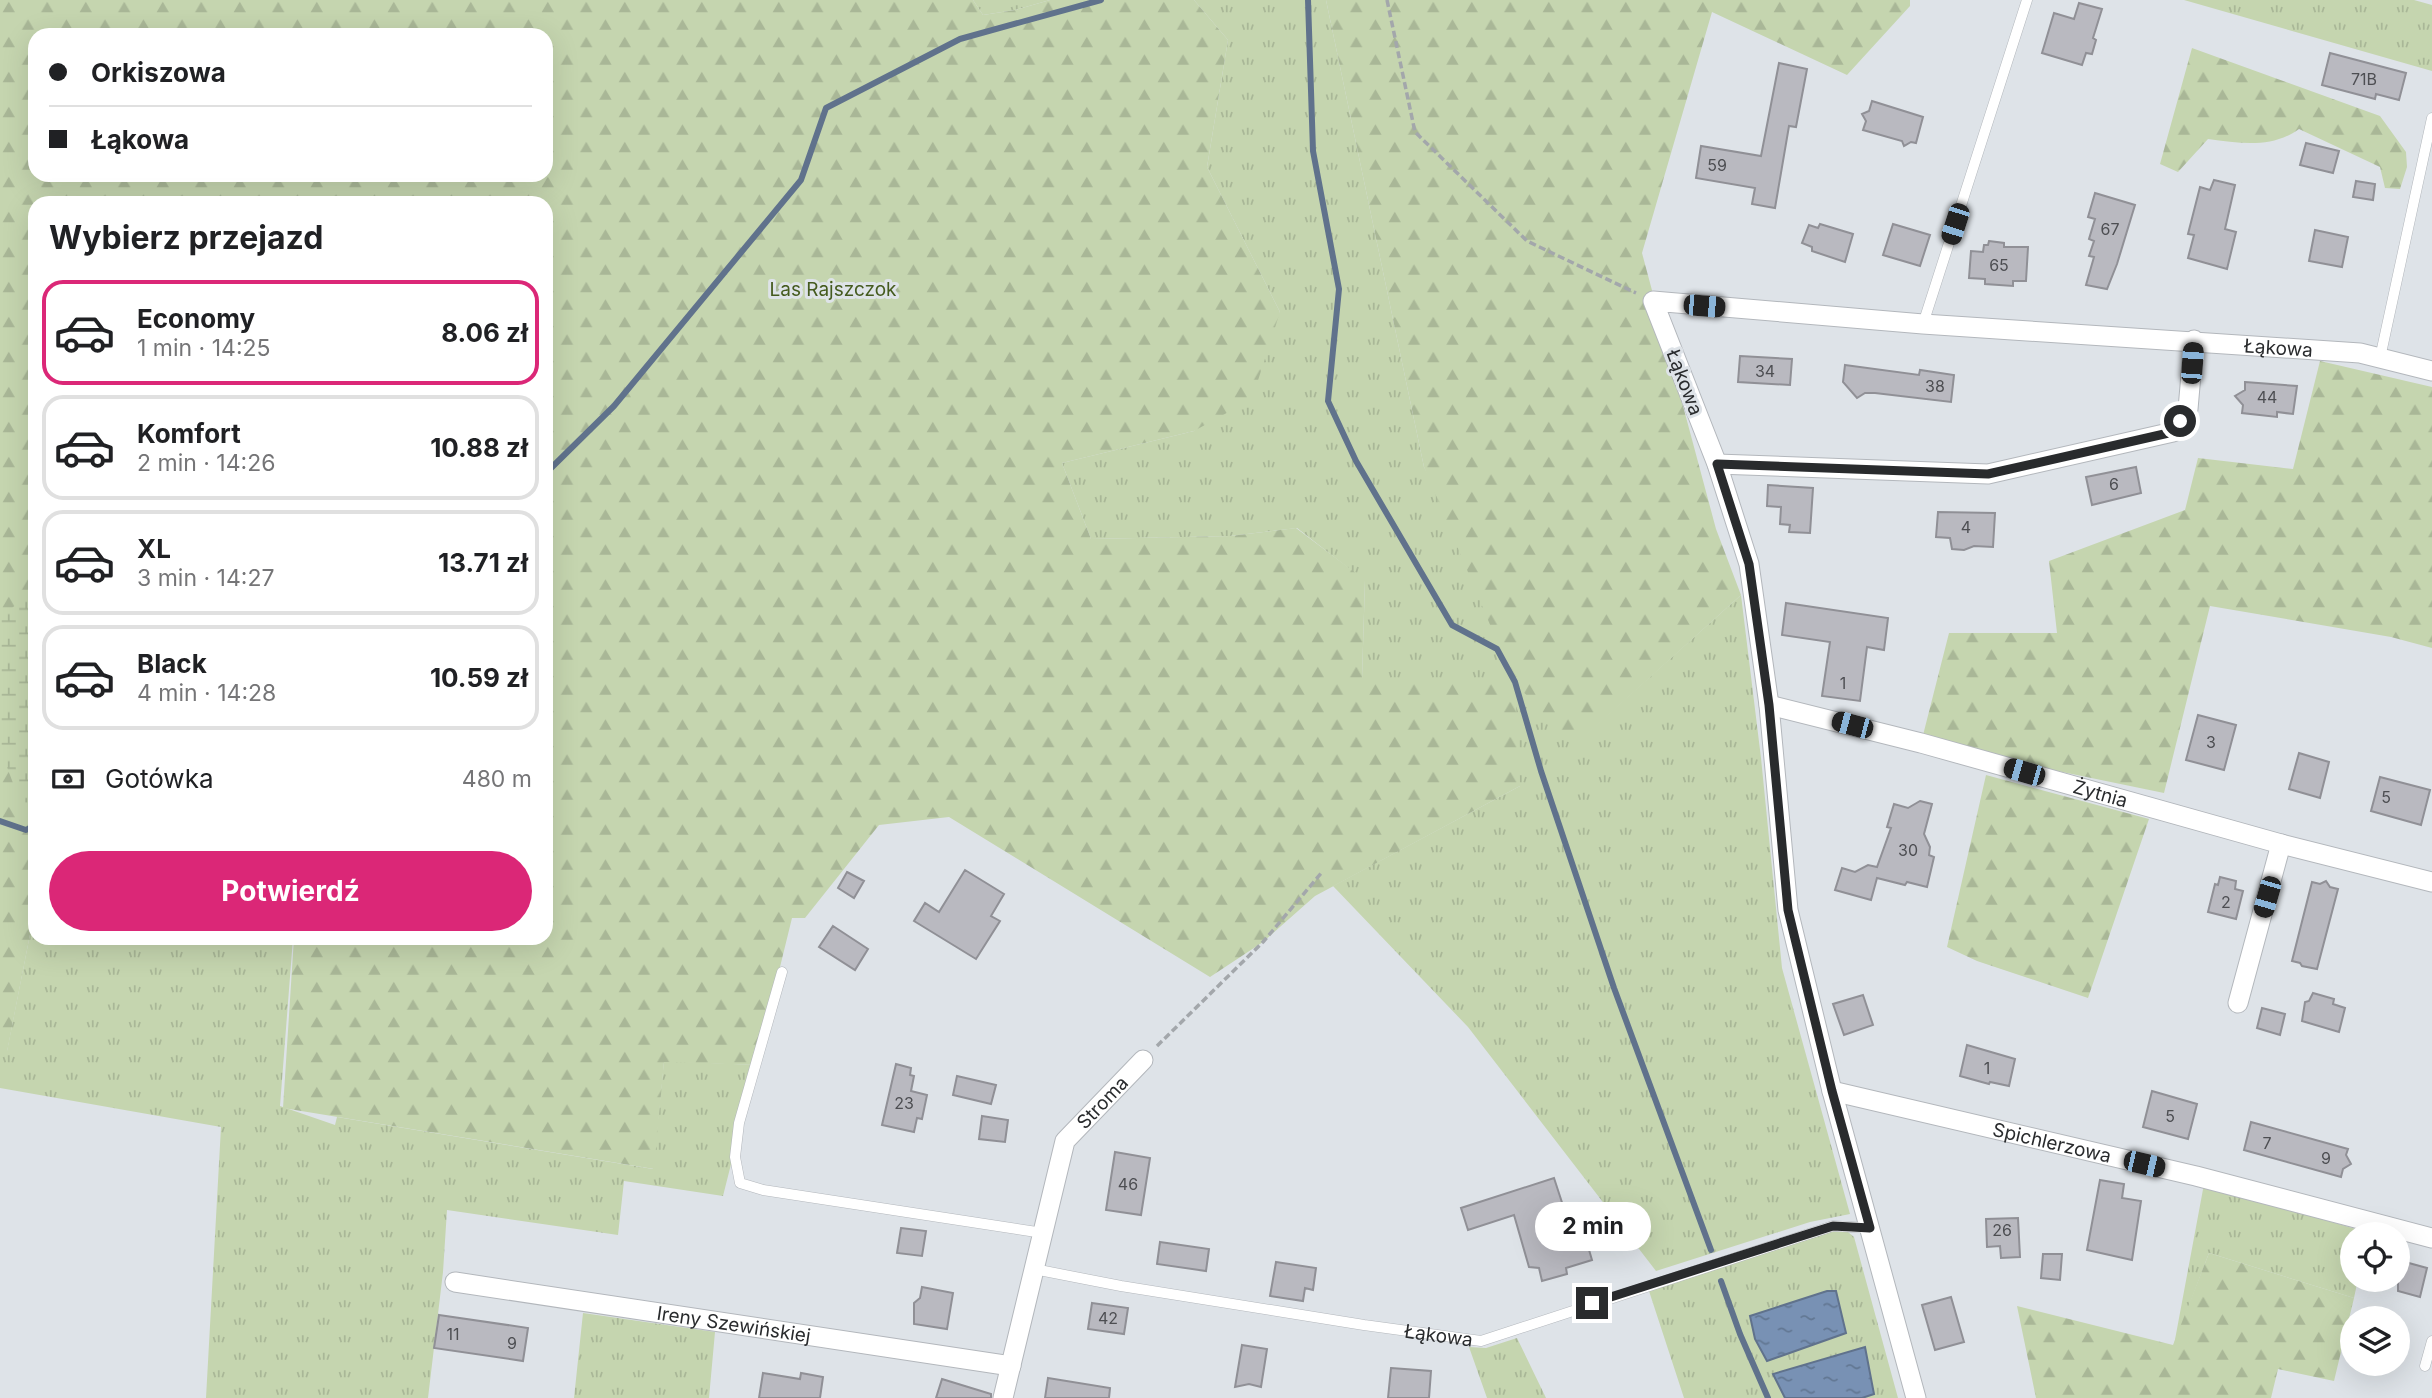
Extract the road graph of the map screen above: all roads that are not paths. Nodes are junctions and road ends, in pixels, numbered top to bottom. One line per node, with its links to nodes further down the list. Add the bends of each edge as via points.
1 (2027, 0): 3 (lane)
2 (2432, 118): 5 (lane)
3 (1923, 324): 4 (street, Łąkowa); 7 (street, Łąkowa, via 1653,301)
4 (2194, 341): 5 (street, Łąkowa); 7 (street, via 2189,409 2173,432 1988,474)
5 (2379, 358): 6 (street, Łąkowa)
6 (2432, 371)
7 (1717, 464): 8 (street, Łąkowa, via 1749,564)
8 (1769, 705): 9 (street, Żytnia); 14 (street, Łąkowa, via 1788,910)
9 (2281, 844): 10 (street, Żytnia); 12 (street)
10 (2432, 882)
11 (782, 972): 16 (lane, via 739,1123 735,1157 740,1183)
12 (2238, 1003)
13 (1143, 1060): 16 (street, Stroma, via 1065,1141)
14 (1832, 1091): 15 (street, Łąkowa); 17 (street, Spichlerzowa, via 2196,1176)
15 (1870, 1228): 18 (lane, Łąkowa, via 1833,1226 1481,1341); 24 (street, Łąkowa)
16 (1043, 1233): 18 (street, Stroma)
17 (2432, 1238)
18 (1034, 1269): 21 (street, Stroma)
19 (455, 1282): 21 (street, Ireny Szewińskiej)
20 (2432, 1341): 22 (lane)
21 (1011, 1366): 23 (street, Stroma)
22 (2425, 1366)
23 (1003, 1398)
24 (1916, 1398)

